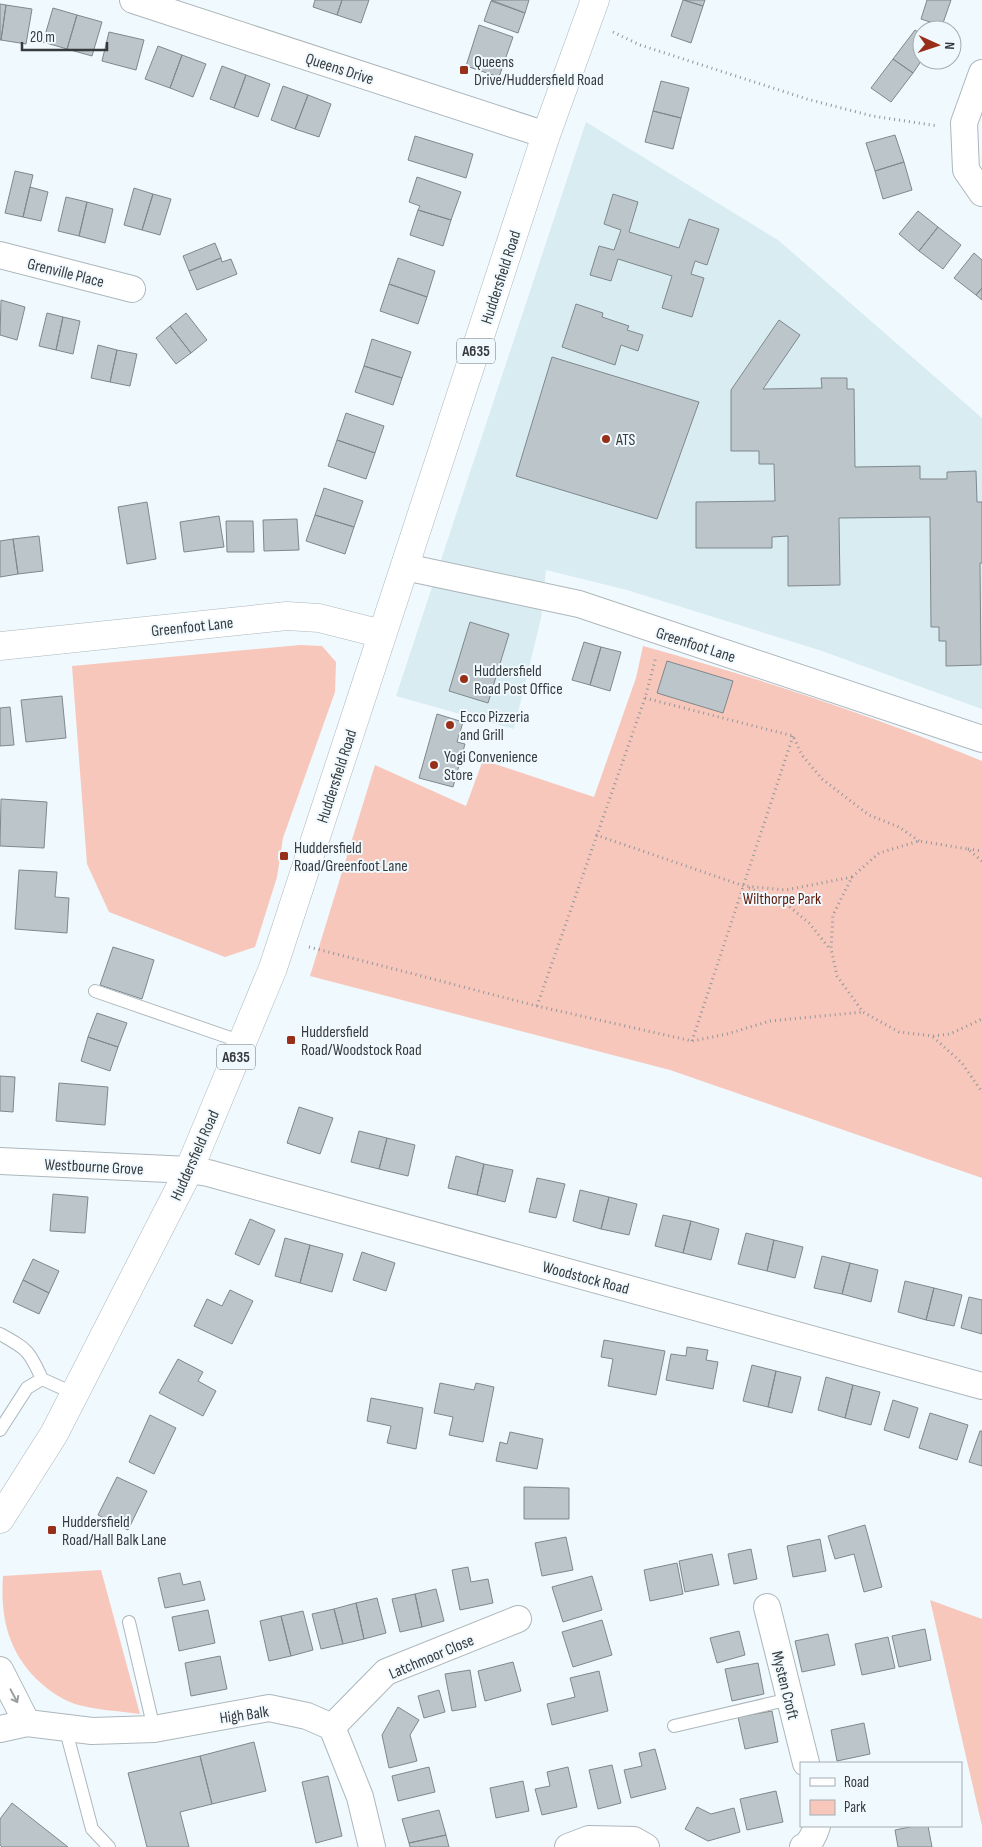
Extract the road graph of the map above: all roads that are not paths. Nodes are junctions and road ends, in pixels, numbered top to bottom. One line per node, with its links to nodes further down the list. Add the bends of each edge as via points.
1 (133, 0): 4 (street, Queens Drive)
2 (592, 10): 4 (main road, Huddersfield Road / A635)
3 (982, 73): 5 (street, via 964,123 966,170)
4 (546, 135): 8 (main road, Huddersfield Road / A635)
5 (982, 193)
6 (0, 255): 7 (street, Grenville Place)
7 (132, 289)
8 (405, 567): 9 (main road, Huddersfield Road / A635); 11 (street, Greenfoot Lane, via 579,604)
9 (382, 634): 10 (main road, Greenfoot Lane, via 319,618 287,616); 13 (main road, Huddersfield Road / A635, via 273,968)
10 (0, 646)
11 (982, 739)
12 (95, 991): 13 (lane)
13 (242, 1042): 15 (main road, Huddersfield Road / A635)
14 (0, 1161): 15 (street, Westbourne Grove)
15 (189, 1170): 18 (street, Woodstock Road); 19 (main road, Huddersfield Road / A635)
16 (0, 1334): 17 (lane, via 22,1346 32,1357)
17 (42, 1379): 19 (lane); 20 (lane, via 27,1388)
18 (982, 1386)
19 (75, 1394): 21 (main road, Huddersfield Road / A635, via 54,1434)
20 (0, 1430)
21 (0, 1519)
22 (767, 1607): 26 (street, Mysten Croft)
23 (518, 1618): 30 (street, Latchmoor Close, via 386,1672)
24 (129, 1622): 32 (lane)
25 (0, 1670): 27 (street, one-way to 27)
26 (790, 1699): 28 (lane); 33 (street, Mysten Croft)
27 (27, 1722): 29 (street, High Balk); 31 (street, High Balk)
28 (674, 1726)
29 (65, 1727): 32 (street, High Balk, via 92,1731); 35 (lane, via 92,1829)
30 (332, 1727): 32 (street, High Balk, via 307,1716 269,1708); 36 (street, via 360,1798)
31 (0, 1729)
32 (154, 1730)
33 (806, 1762)
34 (817, 1827): 39 (street)
35 (109, 1847)
36 (372, 1847)
37 (568, 1847): 38 (street, via 589,1839 634,1840)
38 (646, 1847)
39 (803, 1847)

